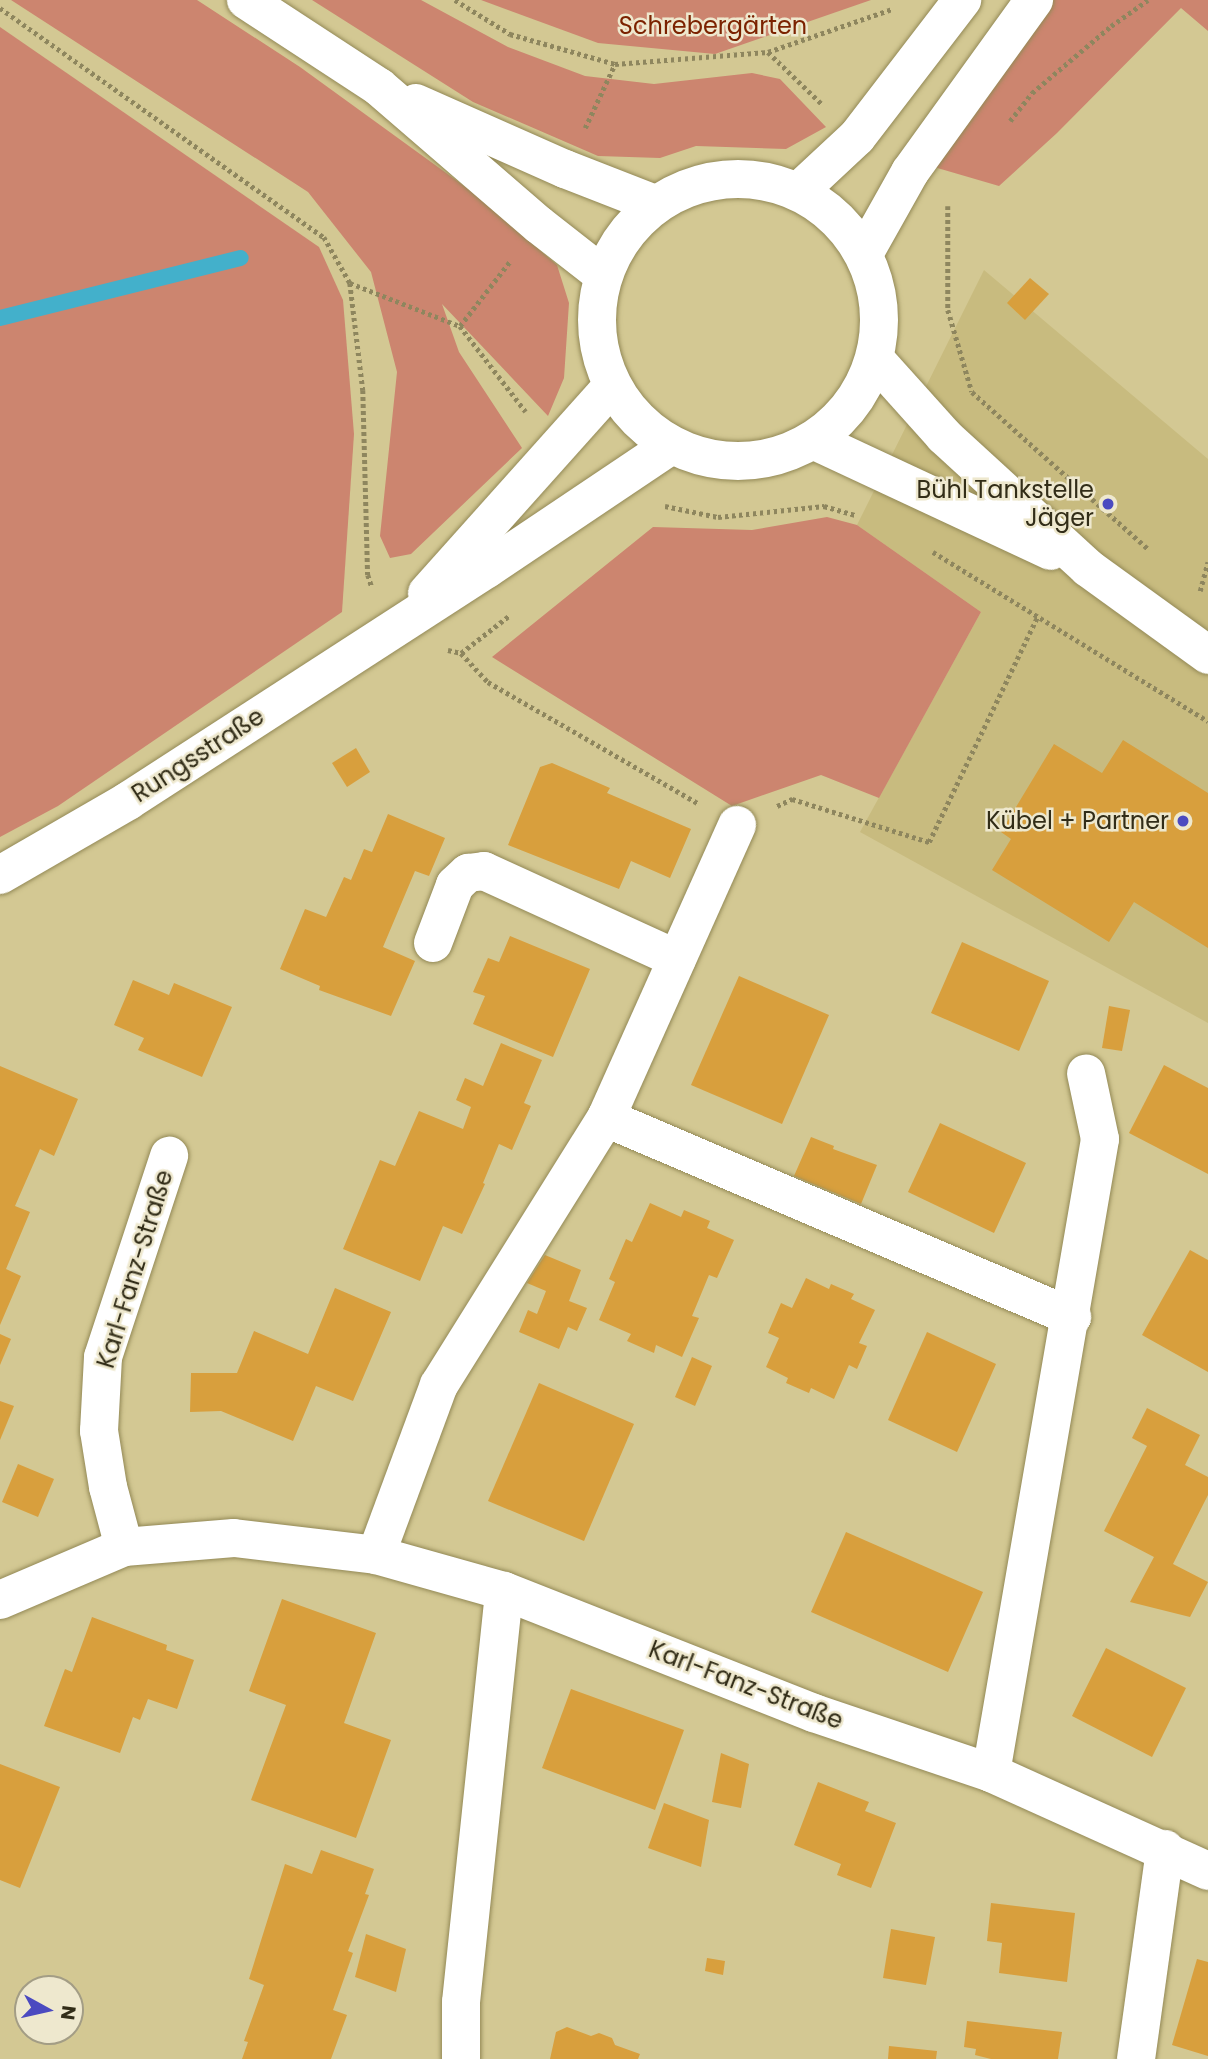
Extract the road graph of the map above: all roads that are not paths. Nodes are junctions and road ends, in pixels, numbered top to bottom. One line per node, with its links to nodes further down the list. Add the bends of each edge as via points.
1 (246, 0): 4 (street)
2 (962, 0): 5 (street, via 856,137)
3 (1034, 0): 7 (street, via 910,172)
4 (379, 87): 6 (street); 8 (street)
5 (799, 191): 6 (street, via 751,178 700,183); 7 (street, via 836,217)
6 (655, 204): 8 (street, via 623,236)
7 (864, 254): 9 (street, via 879,311)
8 (603, 275): 10 (street, via 596,312 599,350)
9 (875, 359): 11 (street, via 852,405); 13 (street, via 944,436)
10 (612, 386): 12 (street, via 636,420); 14 (street, Rungsstraße)
11 (815, 441): 12 (street, via 780,456 743,462 706,459); 13 (street)
12 (670, 446): 14 (street, Rungsstraße)
13 (1088, 568): 15 (street)
14 (393, 630): 17 (street, Rungsstraße, via 128,801)
15 (1208, 655)
16 (737, 825): 19 (street)
17 (0, 876)
18 (433, 943): 19 (street, via 455,885 467,873 484,871)
19 (677, 959): 21 (street)
20 (1086, 1073): 23 (street, via 1100,1139)
21 (606, 1118): 23 (street); 25 (street, via 439,1385)
22 (169, 1156): 24 (street, Karl-Fanz-Straße, via 103,1357 99,1431)
23 (1072, 1317): 28 (street)
24 (124, 1547): 25 (street, Karl-Fanz-Straße, via 234,1538); 27 (street, Karl-Fanz-Straße)
25 (376, 1555): 26 (street, Karl-Fanz-Straße)
26 (504, 1591): 28 (street, Karl-Fanz-Straße, via 814,1713); 31 (street, via 461,2001)
27 (0, 1600)
28 (991, 1773): 29 (street, Karl-Fanz-Straße)
29 (1165, 1849): 30 (street, Karl-Fanz-Straße); 32 (street)
30 (1208, 1871)
31 (461, 2059)
32 (1136, 2059)

